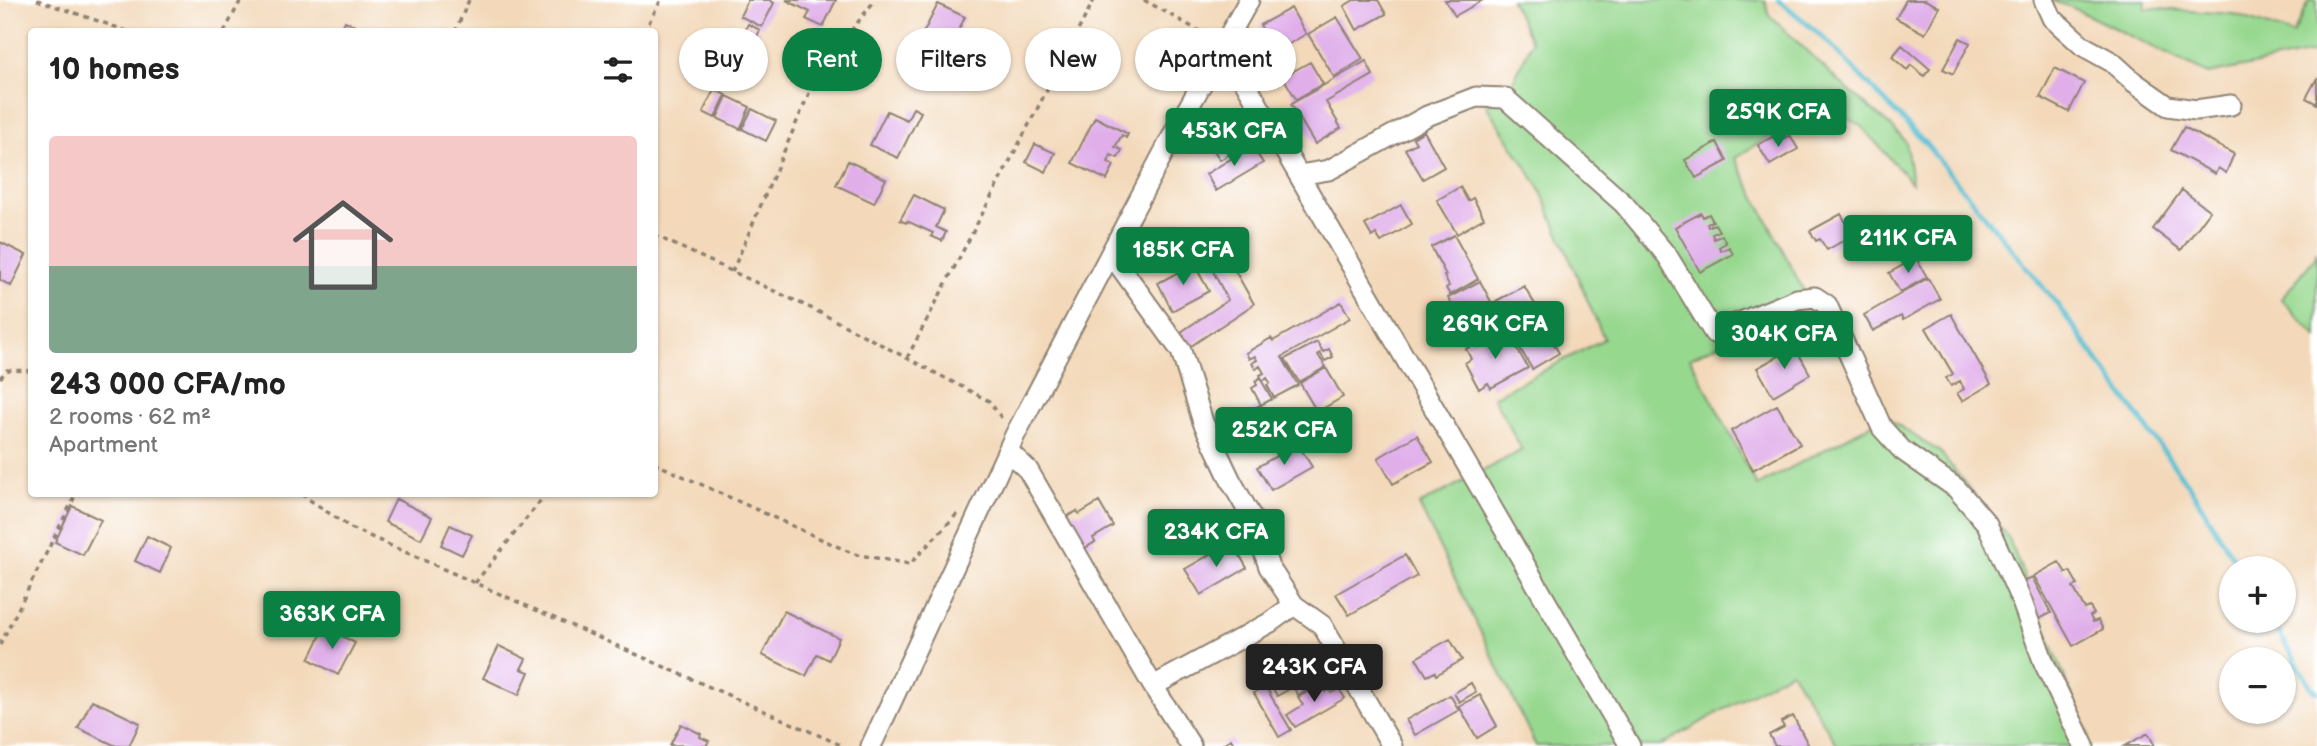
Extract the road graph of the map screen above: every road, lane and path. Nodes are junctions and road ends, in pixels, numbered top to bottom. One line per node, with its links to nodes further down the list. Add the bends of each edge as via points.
1 (37, 0): 10 (path)
2 (242, 0): 11 (path)
3 (469, 0): 12 (path)
4 (661, 0): 13 (path)
5 (876, 0): 22 (path, via 817,75)
6 (1094, 0): 23 (path)
7 (1144, 0): 14 (path)
8 (1249, 0): 15 (street)
9 (2044, 0): 18 (street, via 2052,18 2083,46 2112,62 2168,106 2196,110)
10 (118, 28)
11 (226, 28)
12 (457, 28)
13 (646, 28)
14 (1193, 28)
15 (1234, 28)
16 (1198, 91): 21 (street)
17 (1250, 91): 19 (street)
18 (2231, 105)
19 (1298, 175): 40 (street); 41 (street, via 1329,170 1427,116 1476,97 1505,98 1624,204 1668,257 1714,334 1797,299 1815,297 1828,305 1882,428 1902,450 1956,488 1987,524)
20 (658, 237): 22 (path)
21 (1111, 254): 26 (street); 33 (street, via 1181,351 1203,422 1253,520 1269,567)
22 (732, 272): 23 (path)
23 (907, 358): 26 (path, via 989,401)
24 (28, 371): 25 (path, via 7,370)
25 (0, 378)
26 (1011, 443): 35 (street); 37 (street)
27 (658, 465): 31 (path, via 854,554 910,564)
28 (74, 497): 34 (path)
29 (305, 497): 32 (path, via 351,528)
30 (544, 497): 32 (path)
31 (965, 506)
32 (475, 583): 36 (path)
33 (1294, 605): 35 (street); 39 (street, via 1322,625)
34 (0, 645)
35 (1153, 686): 38 (street)
36 (843, 746)
37 (871, 746)
38 (1191, 746)
39 (1392, 746)
40 (1630, 746)
41 (2084, 746)

